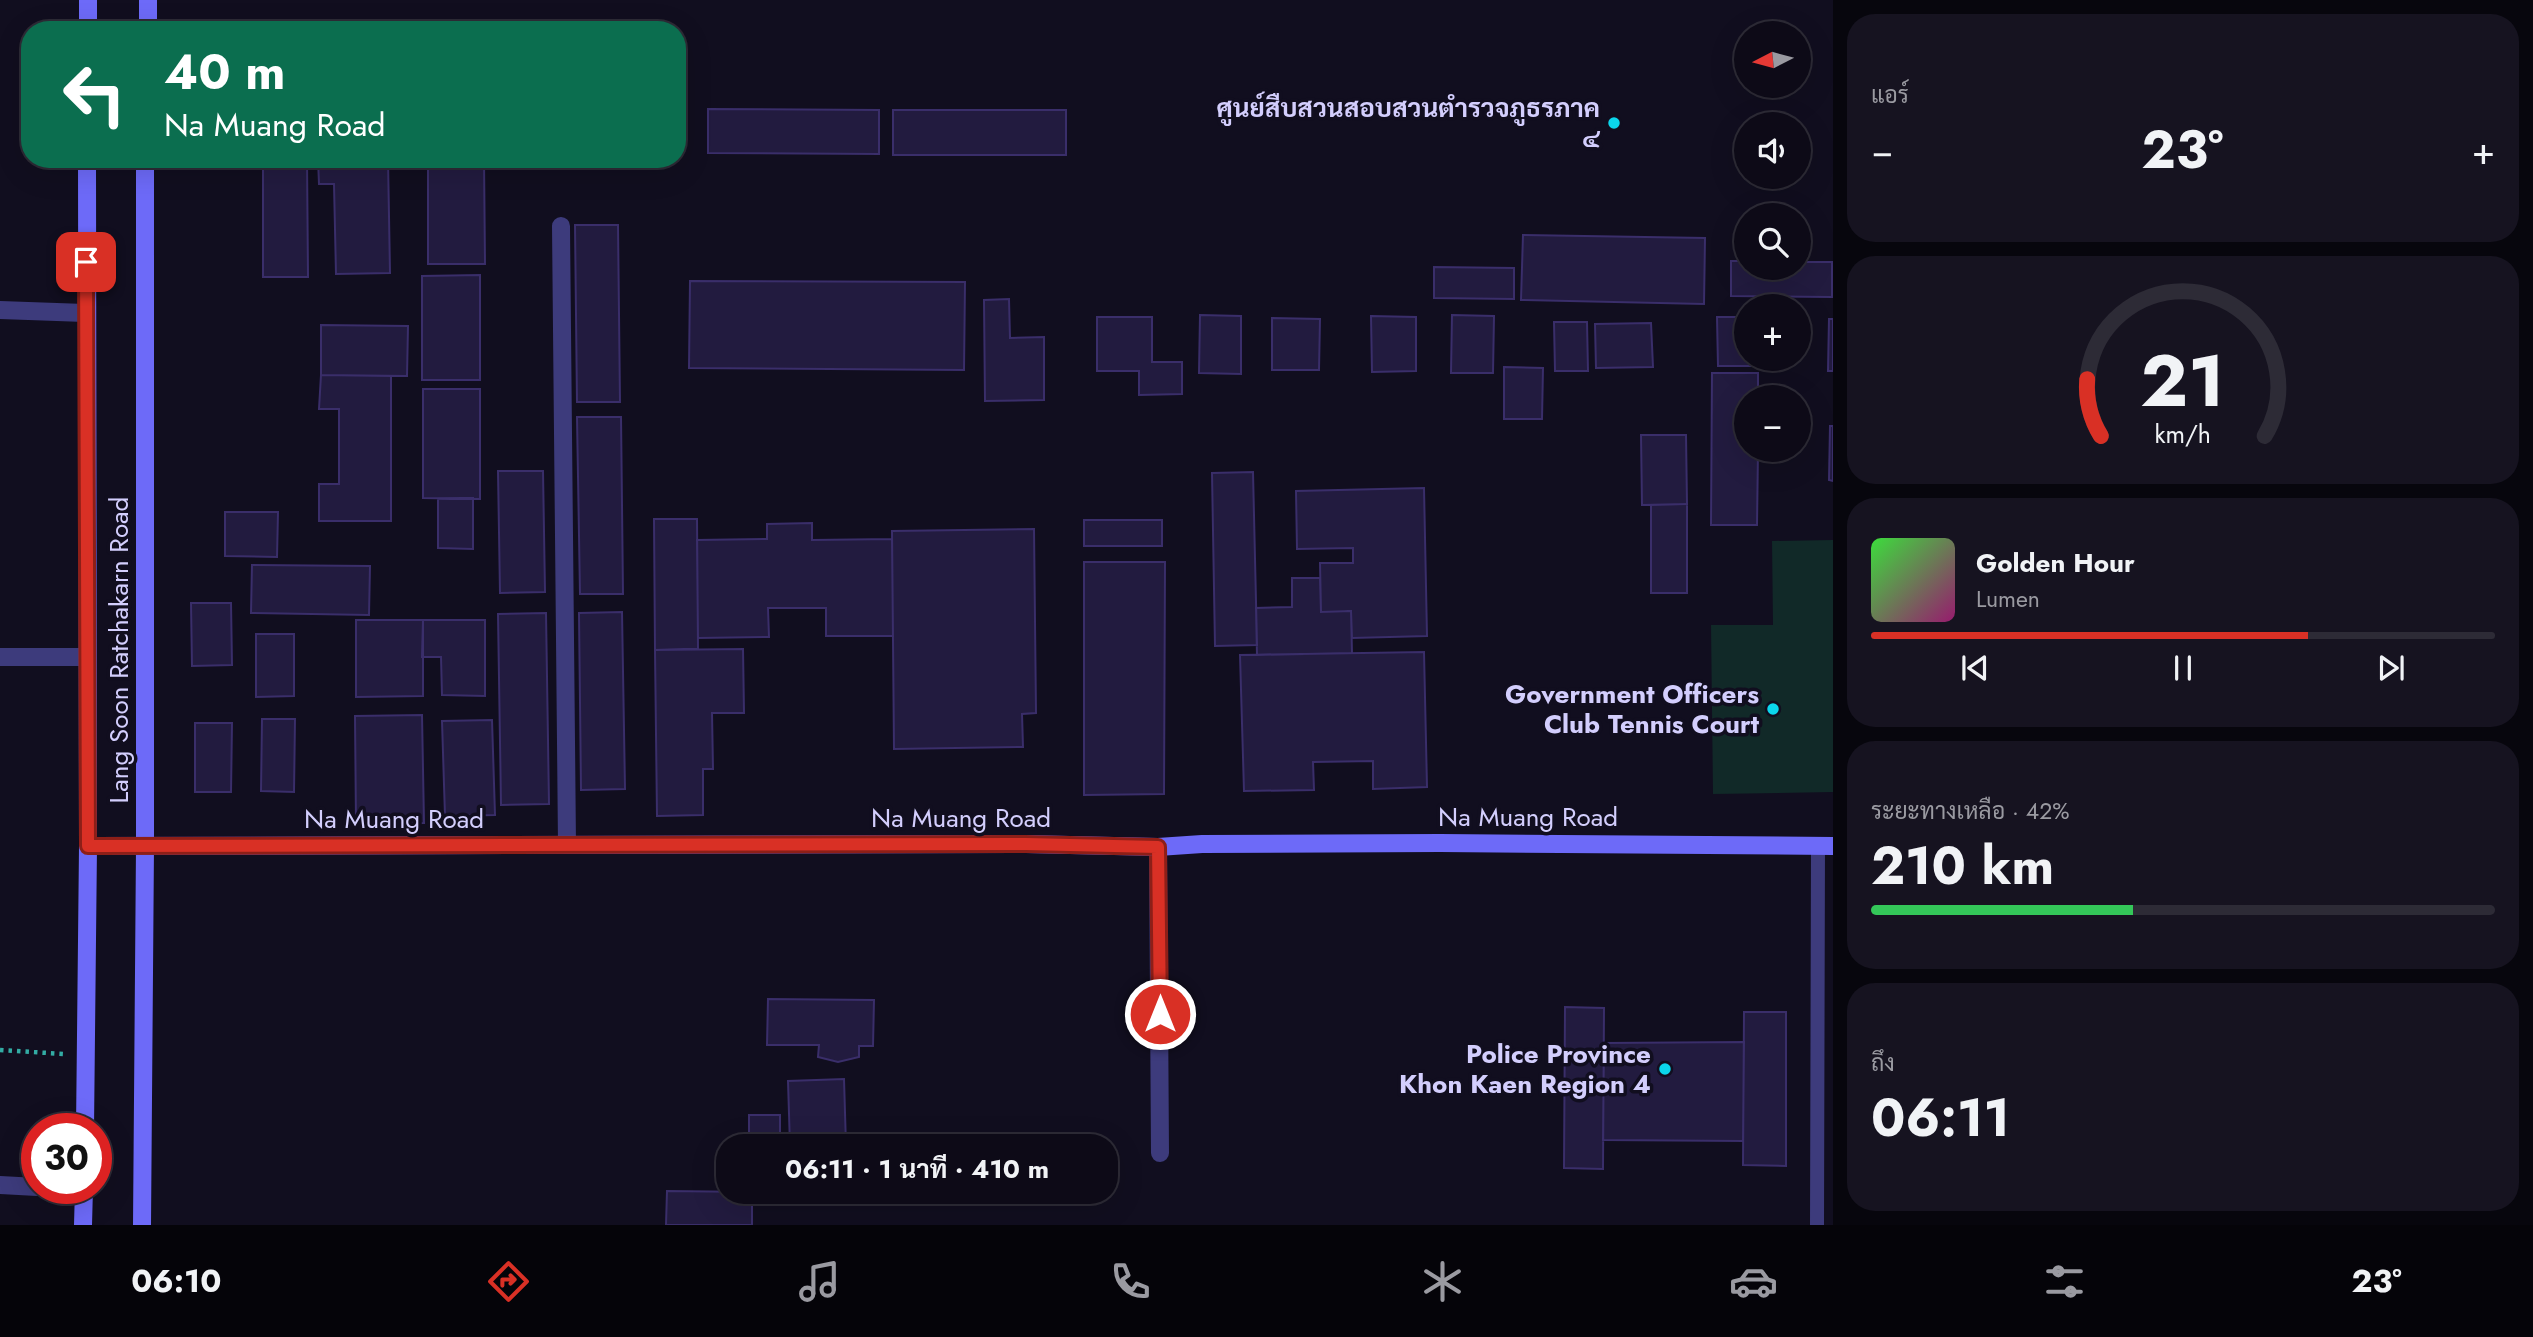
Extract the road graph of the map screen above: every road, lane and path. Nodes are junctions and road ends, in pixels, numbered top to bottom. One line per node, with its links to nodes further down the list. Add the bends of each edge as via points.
1 (88, 0): 3 (street)
2 (148, 0): 4 (street)
3 (88, 21)
4 (148, 21)
5 (87, 168): 9 (street, Lang Soon Ratchakarn Road)
6 (145, 168): 14 (street, Lang Soon Ratchakarn Road)
7 (561, 226): 12 (street)
8 (0, 310): 9 (street)
9 (85, 313): 11 (street, Lang Soon Ratchakarn Road)
10 (0, 657): 11 (street)
11 (88, 657): 13 (street, Lang Soon Ratchakarn Road)
12 (567, 845): 14 (street, Na Muang Road); 16 (street, Na Muang Road)
13 (88, 846): 14 (street, Na Muang Road); 18 (street, Lang Soon Ratchakarn Road)
14 (145, 846): 25 (street, Lang Soon Ratchakarn Road)
15 (1825, 846): 16 (street, Na Muang Road, via 1387,843); 26 (lane)
16 (1158, 847): 20 (street)
17 (0, 1050): 18 (path)
18 (86, 1055): 19 (street, Lang Soon Ratchakarn Road)
19 (85, 1113)
20 (1160, 1153)
21 (0, 1185): 22 (street)
22 (21, 1186)
23 (84, 1204): 24 (street)
24 (83, 1225)
25 (142, 1225)
26 (1817, 1225)

